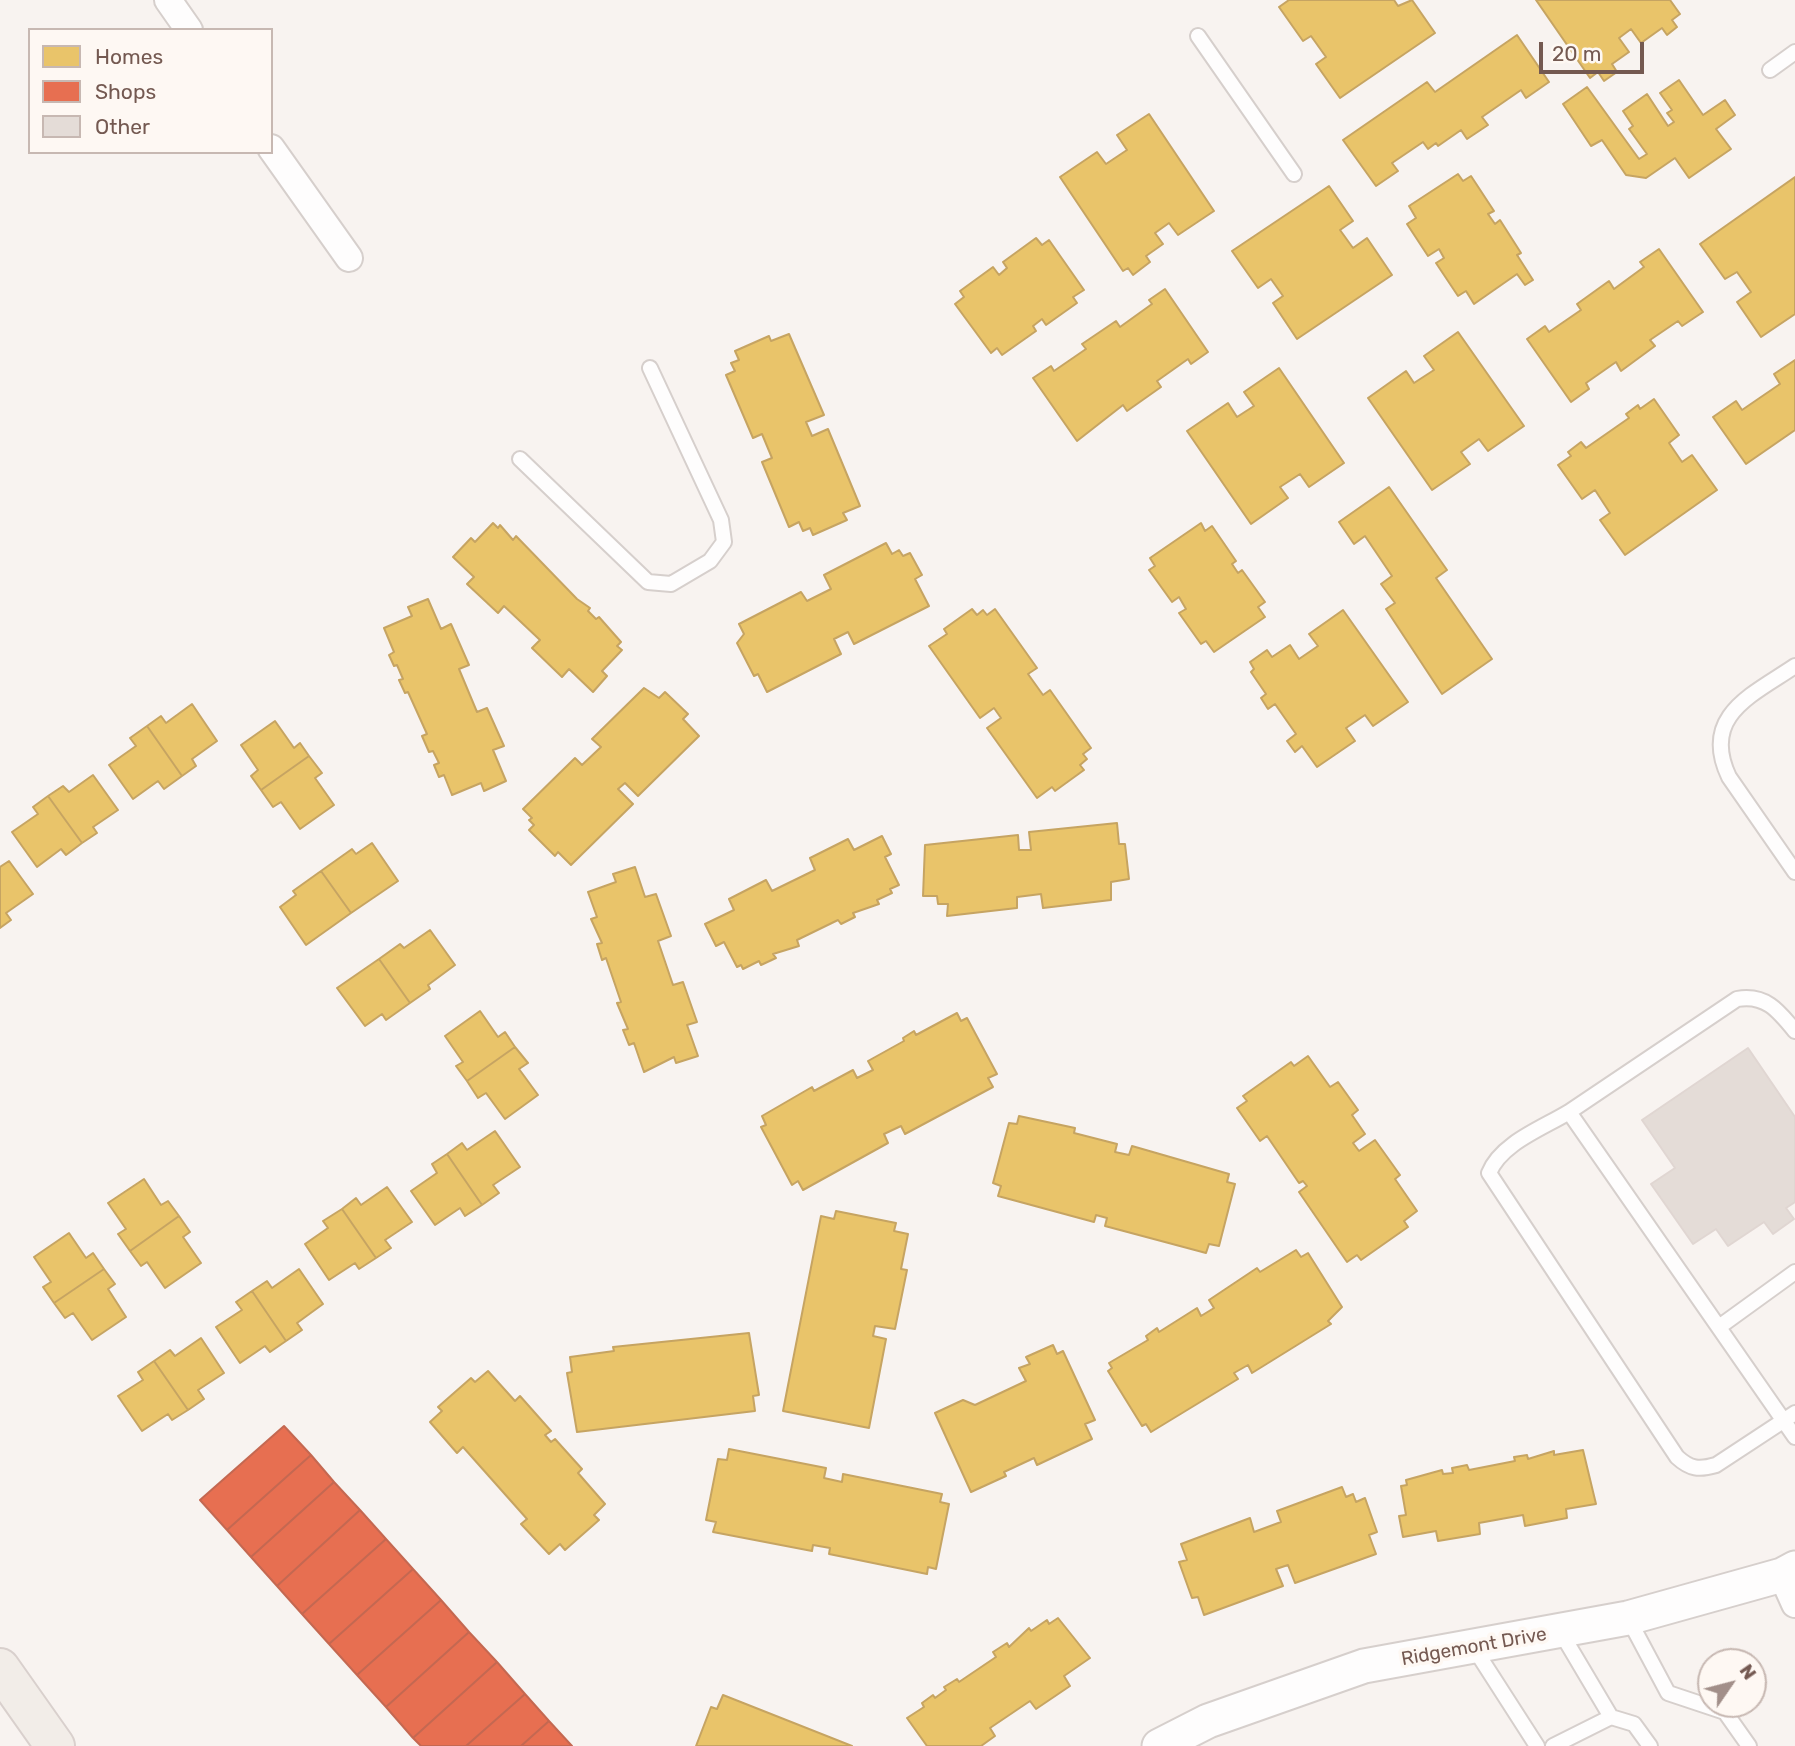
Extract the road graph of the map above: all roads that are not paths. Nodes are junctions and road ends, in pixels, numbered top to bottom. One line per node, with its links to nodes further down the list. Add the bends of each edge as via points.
1 (168, 0): 2 (street)
2 (187, 28)
3 (1198, 36): 7 (lane)
4 (1795, 52): 5 (lane)
5 (1770, 70)
6 (273, 151): 8 (street)
7 (1294, 174)
8 (349, 258)
9 (650, 368): 10 (lane, via 721,520 724,542 710,561 671,584 648,582)
10 (520, 459)
11 (1795, 666): 12 (lane, via 1735,706 1721,731 1720,747 1729,777)
12 (1795, 872)
13 (1795, 1031): 14 (lane, via 1769,1003 1753,996 1737,999)
14 (1569, 1112): 16 (lane); 17 (lane, via 1505,1151 1489,1172 1677,1457 1689,1467 1716,1465)
15 (1795, 1272): 16 (lane)
16 (1719, 1327): 17 (lane)
17 (1789, 1417): 18 (lane)
18 (1795, 1437)
19 (1791, 1583): 20 (street, Ridgemont Drive)
20 (1628, 1618): 21 (street, Ridgemont Drive); 30 (lane, via 1668,1693 1725,1712)
21 (1560, 1631): 22 (street, Ridgemont Drive); 24 (lane)
22 (1473, 1646): 26 (street, Ridgemont Drive, via 1364,1667 1307,1684 1208,1721); 27 (lane)
23 (0, 1668): 25 (main road)
24 (1611, 1717): 28 (lane); 29 (lane, via 1634,1724)
25 (55, 1746)
26 (1159, 1746)
27 (1537, 1746)
28 (1553, 1746)
29 (1650, 1746)
30 (1749, 1746)

